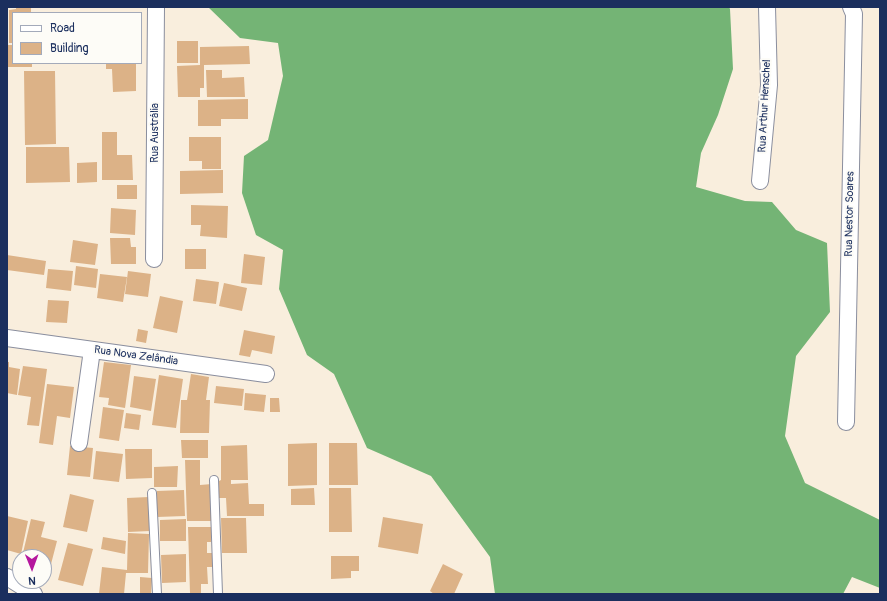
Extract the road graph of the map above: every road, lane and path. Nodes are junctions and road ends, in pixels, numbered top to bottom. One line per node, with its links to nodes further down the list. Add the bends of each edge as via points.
1 (156, 7): 5 (street, Rua Austrália)
2 (767, 7): 4 (street, Rua Arthur Henschel, via 769,85)
3 (851, 7): 9 (street, Rua Nestor Soares, via 854,14)
4 (760, 181)
5 (154, 259)
6 (7, 338): 7 (street, Rua Nova Zelândia)
7 (92, 350): 8 (street, Rua Nova Zelândia); 10 (street)
8 (266, 374)
9 (846, 422)
10 (78, 443)
11 (214, 480): 16 (lane)
12 (152, 493): 15 (lane)
13 (7, 578): 14 (street)
14 (34, 594)
15 (157, 594)
16 (218, 594)

